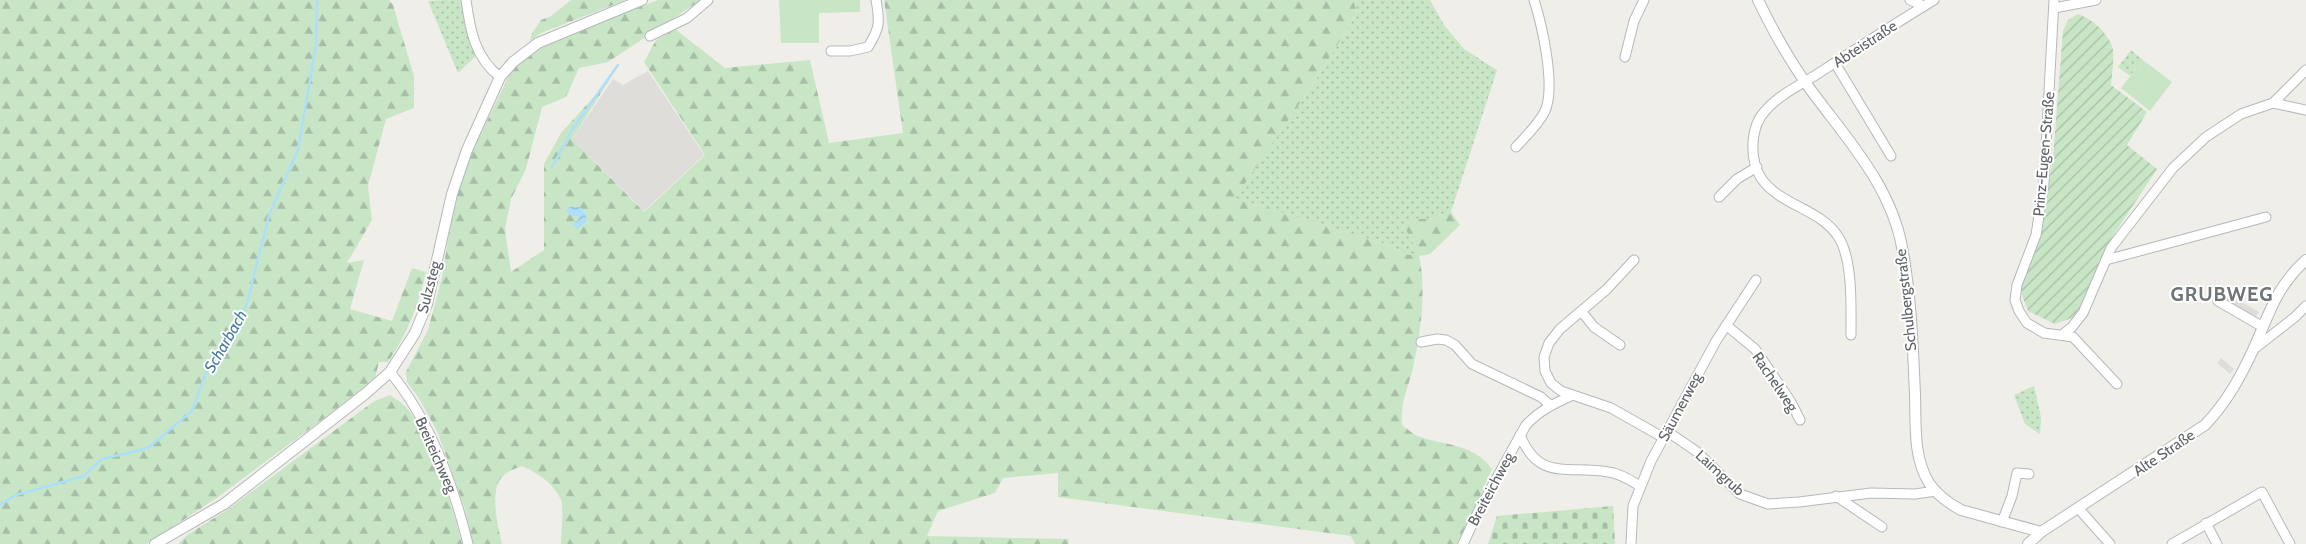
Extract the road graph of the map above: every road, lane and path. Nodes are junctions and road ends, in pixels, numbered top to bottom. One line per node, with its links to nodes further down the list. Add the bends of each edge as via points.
1 (466, 0): 18 (street, via 478,54)
2 (642, 0): 18 (street, Sulzsteg, via 538,42)
3 (708, 0): 13 (street, via 686,18)
4 (876, 0): 14 (street, via 880,22 868,47 850,51)
5 (1534, 0): 22 (street, via 1549,95 1539,121)
6 (1644, 0): 15 (street, via 1634,21)
7 (1758, 0): 19 (street, Schulbergstraße)
8 (1910, 0): 12 (street)
9 (1934, 0): 12 (street, Abteistraße)
10 (2096, 0): 11 (street)
11 (2054, 4): 36 (street, Prinz-Eugen-Straße, via 2044,184 2036,235 2017,285 2015,300 2027,322 2044,333)
12 (1924, 6): 16 (street, Abteistraße)
13 (650, 36)
14 (831, 50)
15 (1625, 57)
16 (1835, 63): 19 (street, Abteistraße); 23 (street)
17 (2306, 70): 20 (street)
18 (500, 77): 41 (street, Sulzsteg, via 467,150 452,194 427,304 415,333)
19 (1804, 81): 24 (street, Abteistraße, via 1761,116 1754,139); 50 (street, Schulbergstraße, via 1871,171 1891,208 1902,246 1908,290 1918,448 1926,476)
20 (2273, 103): 21 (street); 28 (street, via 2241,114 2206,138 2173,168 2111,248)
21 (2306, 110)
22 (1516, 147)
23 (1891, 156)
24 (1757, 167): 25 (street, via 1737,179); 37 (street, via 1771,188 1821,220 1839,237 1847,259)
25 (1719, 198)
26 (2266, 217): 28 (street)
27 (1634, 260): 33 (street)
28 (2106, 260): 36 (street, via 2082,313)
29 (2306, 260): 35 (street, Alte Straße, via 2279,290)
30 (1756, 280): 34 (street, Säumerweg)
31 (2218, 301): 35 (street)
32 (2306, 306): 40 (street)
33 (1582, 312): 39 (street, via 1594,327); 43 (street, via 1560,329 1549,343 1544,357 1545,371 1551,383)
34 (1726, 325): 45 (street, Rachelweg, via 1755,350); 47 (street, Säumerweg)
35 (2263, 327): 40 (street, Alte Straße)
36 (2063, 334): 42 (street, Prinz-Eugen-Straße, via 2073,337)
37 (1851, 335)
38 (1421, 342): 44 (street, via 1446,340 1472,364)
39 (1620, 345)
40 (2253, 349): 52 (street, Alte Straße, via 2223,406 2205,425)
41 (390, 372): 57 (street, Sulzsteg, via 224,504); 58 (street, Breiteichweg, via 425,425 461,513)
42 (2117, 384)
43 (1571, 396): 44 (street, Breiteichweg); 47 (street, Laimgrub, via 1596,402)
44 (1550, 405): 46 (street, Breiteichweg, via 1535,415)
45 (1800, 420)
46 (1520, 435): 49 (street, via 1531,456 1545,467 1610,472); 59 (street, Breiteichweg)
47 (1666, 435): 49 (street, Säumerweg); 51 (street, Laimgrub, via 1696,451 1740,494 1755,500 1781,504)
48 (2028, 474): 53 (street, via 2017,473)
49 (1640, 486): 60 (street, Säumerweg, via 1631,516)
50 (1936, 491): 51 (street, Laimgrub); 53 (street, Schulbergstraße, via 1961,510)
51 (1836, 496): 55 (street)
52 (2078, 509): 56 (street, Alte Straße); 62 (street)
53 (2002, 522): 56 (street, Schulbergstraße)
54 (2206, 523): 63 (street); 64 (street); 65 (street, via 2262,492)
55 (1882, 527)
56 (2041, 532): 61 (street, Alte Straße)
57 (155, 544)
58 (468, 544)
59 (1463, 544)
60 (1631, 544)
61 (2028, 544)
62 (2110, 544)
63 (2172, 544)
64 (2217, 544)
65 (2290, 544)

